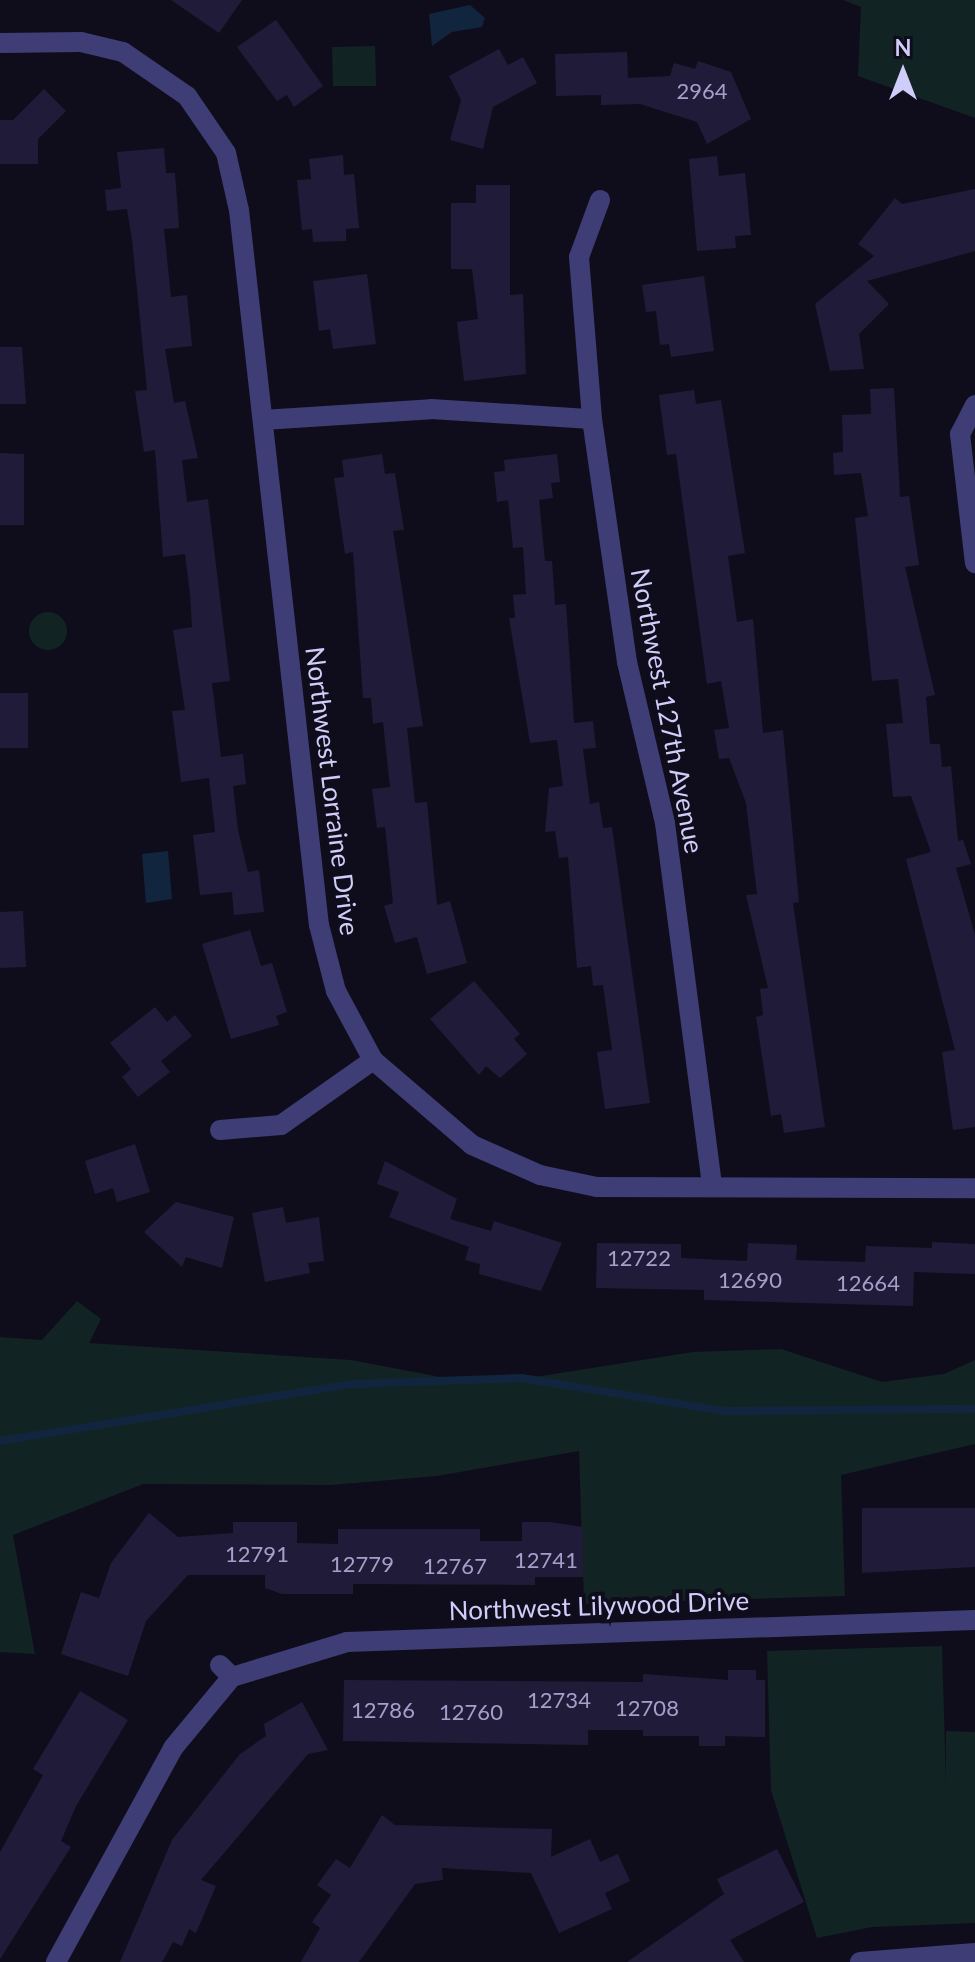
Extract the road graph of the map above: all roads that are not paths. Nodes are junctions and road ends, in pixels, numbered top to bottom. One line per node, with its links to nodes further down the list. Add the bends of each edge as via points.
1 (0, 43): 5 (street, Northwest Lorraine Drive, via 81,42 123,52 157,70 209,126 235,184)
2 (600, 200): 4 (street, Northwest 127th Avenue, via 579,257)
3 (975, 405): 6 (street, via 960,434)
4 (592, 419): 5 (street, via 431,409); 9 (street, Northwest 127th Avenue, via 627,662 665,823)
5 (263, 420): 7 (street, Northwest Lorraine Drive, via 319,925 336,991)
6 (975, 563)
7 (373, 1060): 8 (street, via 281,1125); 9 (street, Northwest Lorraine Drive, via 472,1145 540,1175 597,1187)
8 (220, 1130)
9 (712, 1187): 10 (street, Northwest Lorraine Drive)
10 (975, 1188)
11 (975, 1620): 13 (street, Northwest Lilywood Drive, via 347,1642 226,1671 173,1748)
12 (975, 1953): 14 (street)
13 (56, 1962)
14 (860, 1962)

